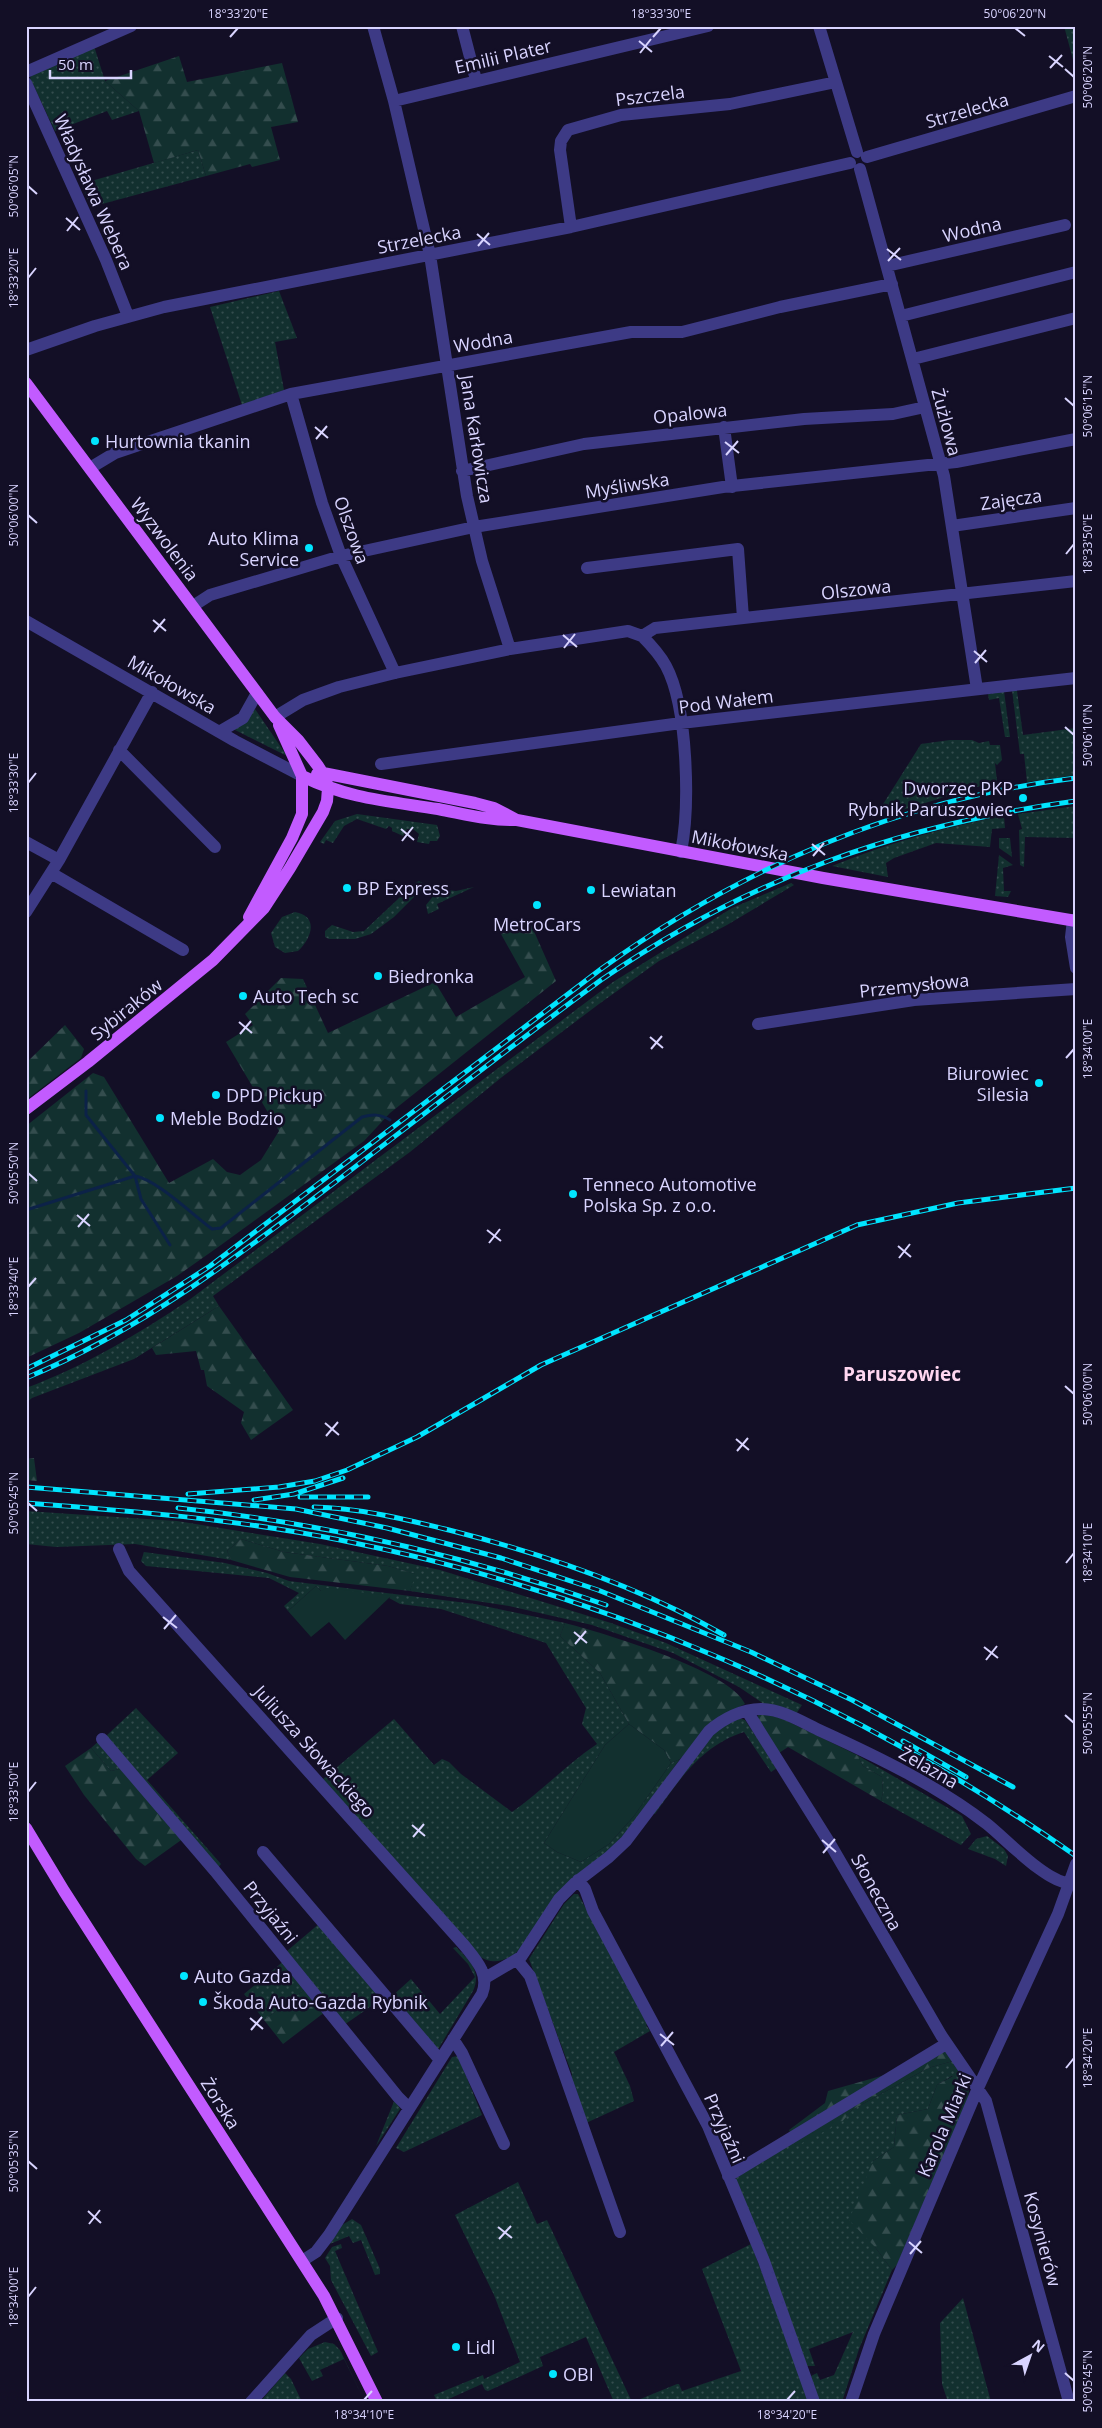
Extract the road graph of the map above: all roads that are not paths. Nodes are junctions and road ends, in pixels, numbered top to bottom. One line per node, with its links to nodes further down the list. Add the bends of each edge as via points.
1 (131, 26): 6 (street)
2 (373, 26): 11 (street, Jana Karłowicza)
3 (462, 26): 7 (street)
4 (708, 26): 7 (street, Emilii Plater)
5 (819, 26): 8 (street)
6 (26, 72)
7 (476, 80): 11 (street, Emilii Plater)
8 (836, 82): 12 (street); 15 (street, Pszczela, via 730,104 621,115 568,130 561,140 560,150)
9 (26, 83): 20 (street, Władysława Webera)
10 (1076, 96): 12 (street, Strzelecka)
11 (394, 101): 16 (street, Jana Karłowicza)
12 (862, 154): 13 (street, via 866,165)
13 (855, 166): 15 (street, Strzelecka); 17 (street, Żużlowa)
14 (1065, 225): 17 (street, Wodna)
15 (571, 227): 16 (street, Strzelecka)
16 (430, 255): 20 (street, Strzelecka); 25 (street, Jana Karłowicza)
17 (887, 266): 19 (street, Żużlowa)
18 (1076, 272): 21 (street)
19 (892, 284): 21 (street, Żużlowa); 25 (street, Wodna, via 780,307 682,332 631,332)
20 (128, 316): 23 (street, Strzelecka)
21 (901, 316): 24 (street, Żużlowa)
22 (1076, 318): 24 (street)
23 (26, 350)
24 (913, 360): 28 (street, Żużlowa)
25 (447, 365): 27 (street, Wodna); 33 (street, Jana Karłowicza)
26 (26, 383): 32 (main road, Wyzwolenia)
27 (291, 394): 32 (street, Wodna, via 115,453); 38 (street, Olszowa, via 322,503)
28 (925, 407): 29 (street, Opalowa, via 893,414); 31 (street, Żużlowa)
29 (724, 427): 33 (street, Opalowa, via 584,444); 34 (street)
30 (1076, 439): 31 (street, Myśliwska)
31 (940, 464): 34 (street, Myśliwska); 36 (street, Żużlowa)
32 (90, 468): 42 (main road, Wyzwolenia)
33 (462, 471): 37 (street, Jana Karłowicza)
34 (732, 486): 37 (street, Myśliwska)
35 (1076, 508): 36 (street, Zajęcza)
36 (952, 526): 41 (street, Żużlowa)
37 (474, 527): 38 (street, Myśliwska); 46 (street, Jana Karłowicza, via 489,587)
38 (341, 556): 42 (street, Myśliwska, via 210,595); 47 (street, Olszowa)
39 (587, 568): 43 (street, via 738,549)
40 (1076, 581): 41 (street, Olszowa)
41 (963, 596): 43 (street, Olszowa); 49 (street, Żużlowa)
42 (193, 606): 51 (main road, Wyzwolenia)
43 (743, 618): 45 (street, Olszowa, via 655,628)
44 (26, 621): 50 (street, Mikołowska)
45 (642, 636): 46 (street, via 628,631); 53 (street, via 669,671)
46 (510, 649): 47 (street)
47 (395, 673): 52 (street, via 303,700)
48 (1076, 678): 49 (street, Pod Wałem)
49 (977, 689): 53 (street, Pod Wałem)
50 (152, 692): 54 (street, Mikołowska); 55 (street)
51 (257, 693): 52 (main road, Wyzwolenia); 54 (street, via 243,718)
52 (275, 717): 57 (main road, Wyzwolenia, via 298,740); 58 (main road, Wyzwolenia)
53 (681, 723): 56 (street, Pod Wałem); 63 (street, via 685,758)
54 (219, 732): 58 (street, Mikołowska)
55 (120, 750): 62 (street); 64 (street)
56 (381, 764)
57 (322, 773): 58 (main road, Mikołowska); 59 (main road, Wyzwolenia); 60 (main road, Mikołowska, via 475,803)
58 (302, 776): 59 (main road, Mikołowska); 68 (main road, Sybiraków, via 299,824)
59 (328, 788): 60 (main road, Mikołowska, via 356,796 493,820); 68 (main road, Sybiraków, via 322,812 290,868 264,908)
60 (517, 820): 63 (main road, Mikołowska)
61 (28, 840): 64 (street)
62 (215, 847)
63 (681, 852): 67 (main road, Mikołowska)
64 (59, 860): 65 (street)
65 (51, 873): 66 (street); 69 (street)
66 (26, 912)
67 (1075, 921): 70 (street, via 1071,936)
68 (241, 930): 73 (main road, Sybiraków, via 184,985)
69 (183, 950)
70 (1076, 968)
71 (1076, 989): 72 (street, Przemysłowa, via 914,1000)
72 (758, 1024)
73 (26, 1109)
74 (119, 1549): 83 (street, Juliusza Słowackiego, via 129,1571 464,1945)
75 (751, 1710): 80 (street, via 719,1723 709,1731 632,1833 609,1857); 81 (street, Żelazna, via 785,1714 917,1780 980,1819 1051,1878); 85 (street, Słoneczna)
76 (102, 1740): 88 (street, Przyjaźni)
77 (26, 1828): 92 (main road, Żorska)
78 (263, 1852): 86 (street, Przyjaźni)
79 (1076, 1864): 81 (street, Karola Miarki)
80 (578, 1880): 82 (street, via 552,1908); 90 (street, Przyjaźni, via 698,2107)
81 (1069, 1884): 87 (street, Karola Miarki)
82 (517, 1960): 83 (street); 91 (street, via 530,1976)
83 (485, 1978): 84 (street, via 482,1994)
84 (453, 2040): 86 (street); 89 (street)
85 (946, 2044): 87 (street, Słoneczna); 90 (street)
86 (440, 2060): 88 (street)
87 (978, 2088): 97 (street, Karola Miarki, via 871,2342); 98 (street, Kosynierów, via 986,2101 1002,2155)
88 (409, 2108): 92 (street, via 325,2241)
89 (504, 2144)
90 (728, 2176): 96 (street, Przyjaźni, via 764,2261)
91 (620, 2232)
92 (302, 2262): 93 (main road, Żorska)
93 (337, 2318): 94 (street, via 311,2335); 95 (main road, Żorska)
94 (251, 2402)
95 (377, 2402)
96 (814, 2402)
97 (851, 2402)
98 (1069, 2402)

